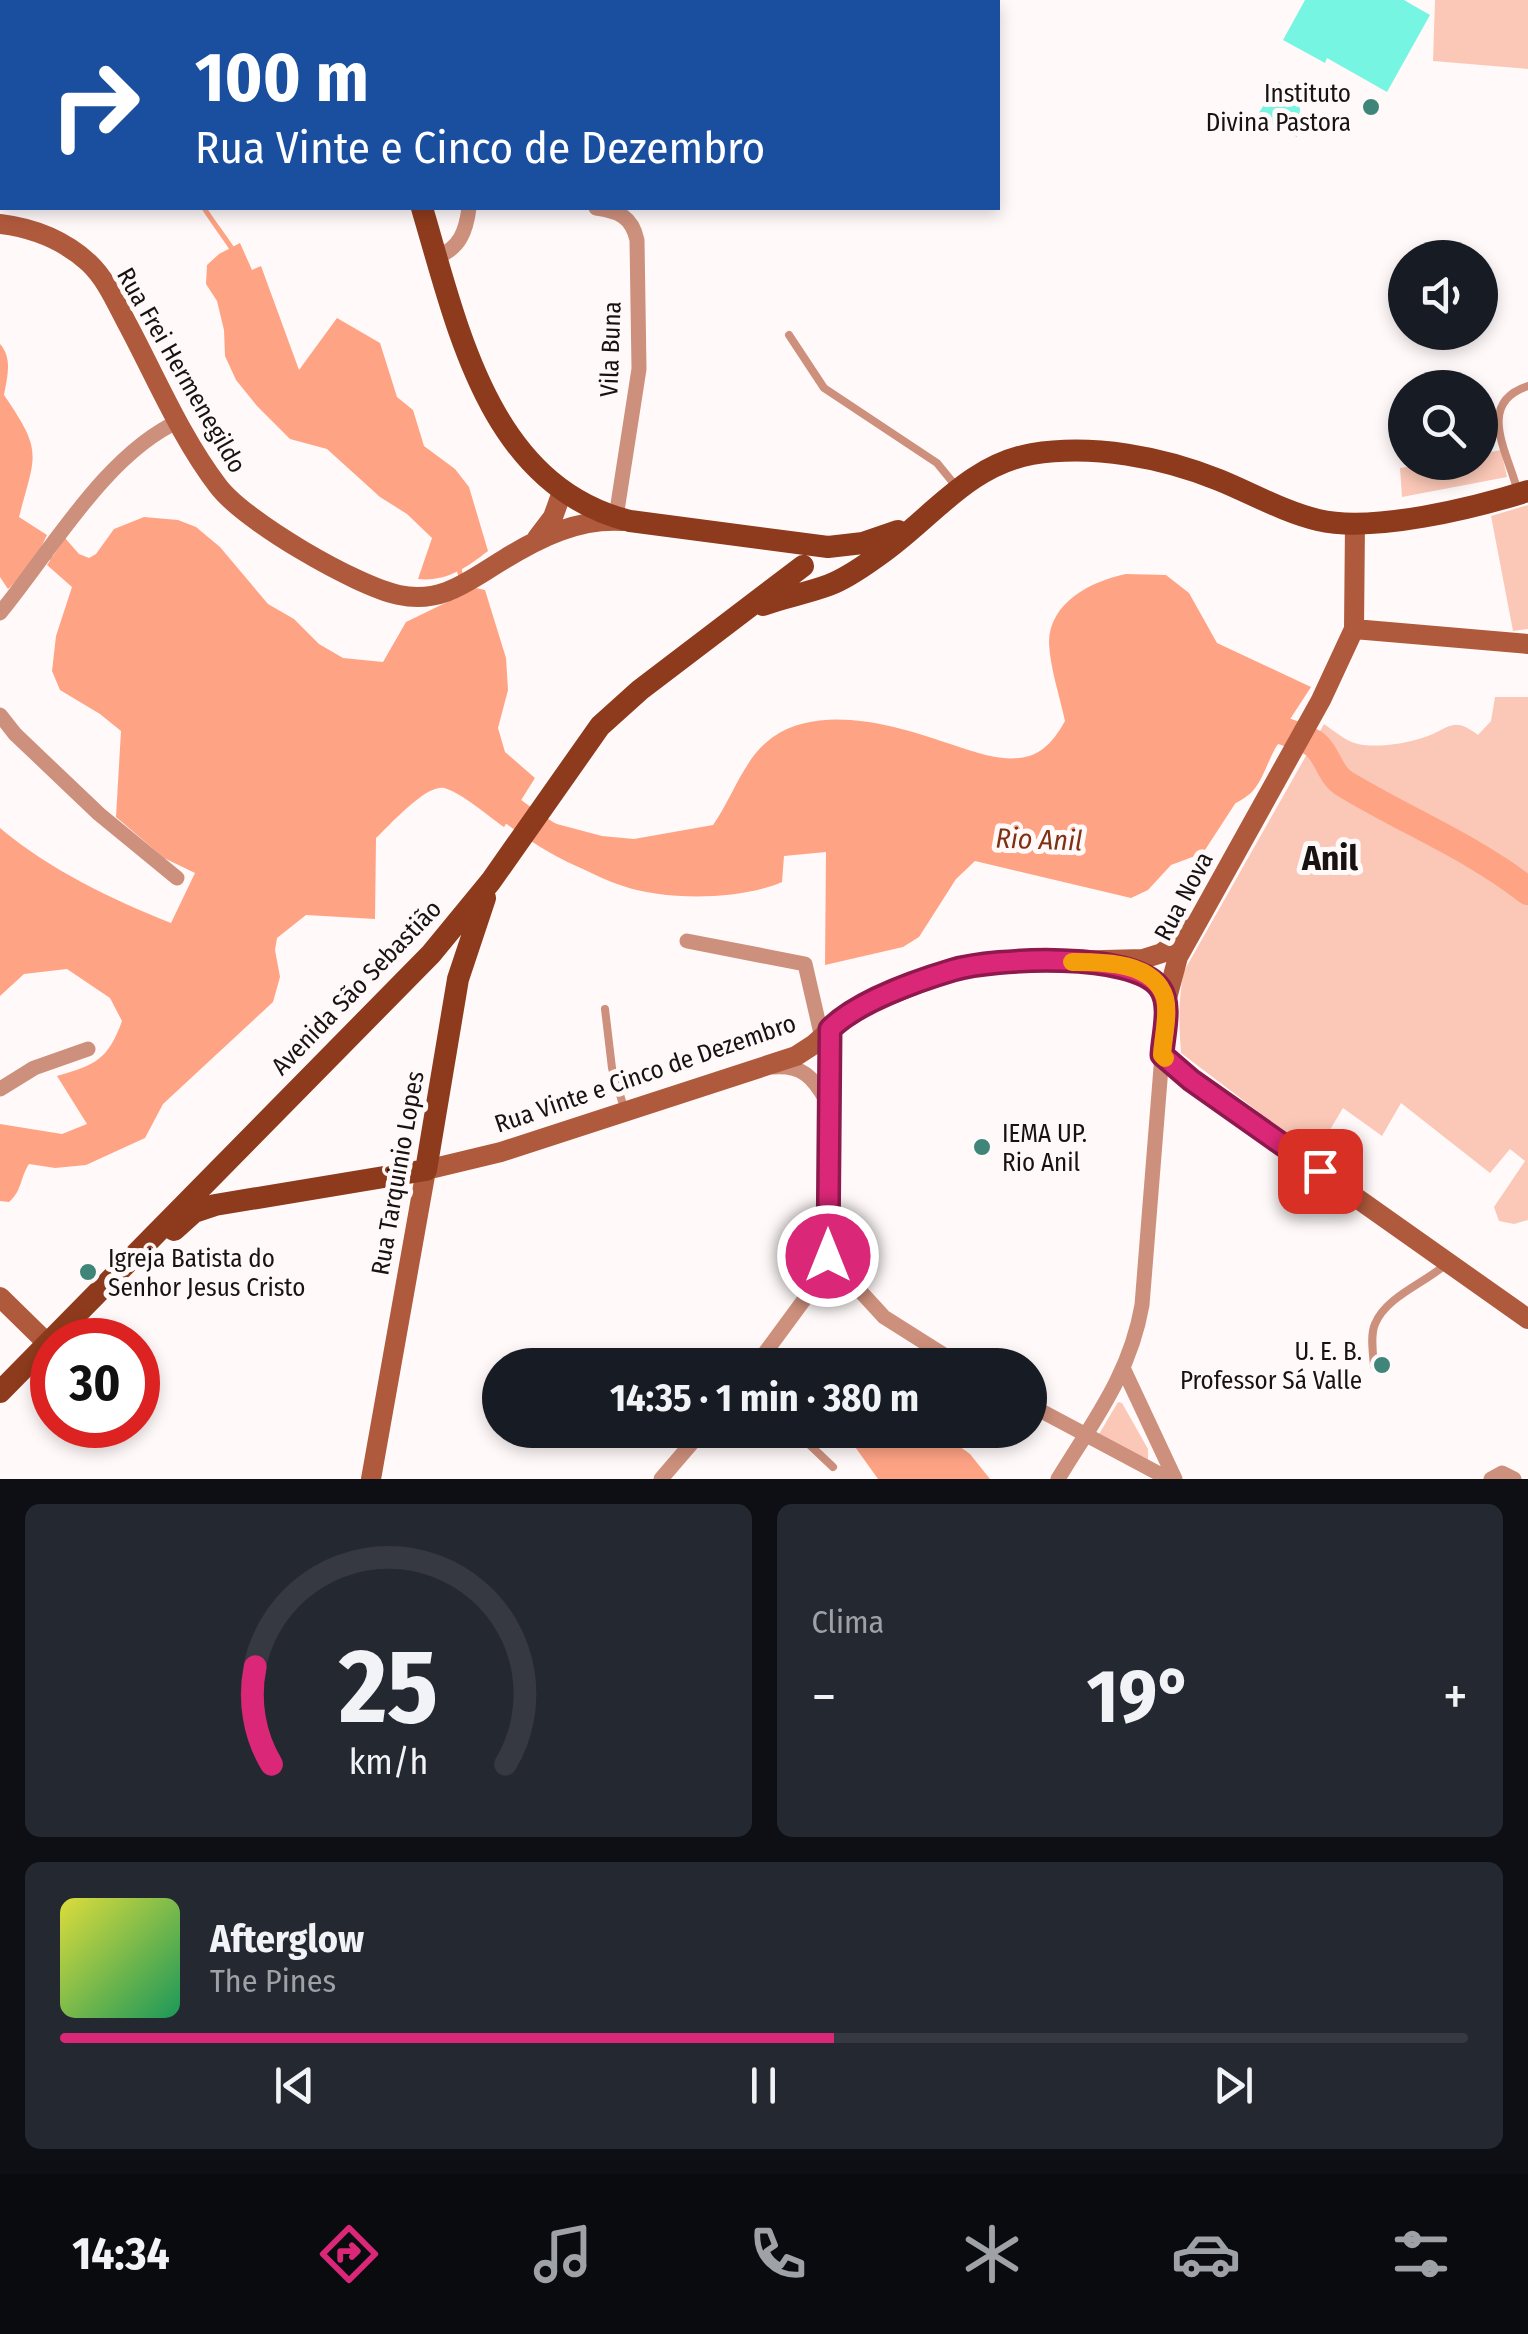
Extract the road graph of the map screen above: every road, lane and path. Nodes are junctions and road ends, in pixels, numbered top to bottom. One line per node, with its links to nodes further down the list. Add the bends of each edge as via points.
1 (423, 210): 5 (main road)
2 (469, 210): 5 (street, via 454,248)
3 (602, 210): 13 (street, Vila Buna, via 627,218 637,240 638,369)
4 (0, 224): 8 (street, Rua Frei Hermenegildo, via 50,237 92,266)
5 (437, 257): 10 (main road, via 498,418)
6 (789, 335): 9 (lane, via 824,388 937,463)
7 (1528, 386): 11 (lane, via 1498,406 1498,426)
8 (179, 421): 16 (street, Rua Frei Hermenegildo, via 226,495 282,536 391,593 429,597 463,586); 20 (street, via 155,432 104,479)
9 (958, 488): 12 (main road, Avenida São Sebastião); 14 (main road, Avenida São Sebastião, via 996,465 1032,454 1119,454 1191,470 1318,520)
10 (562, 492): 13 (main road); 16 (street, Rua Frei Hermenegildo)
11 (1523, 492): 14 (main road, Avenida São Sebastião)
12 (923, 518): 17 (main road, via 886,536); 19 (main road, Avenida São Sebastião, via 879,556)
13 (623, 519): 15 (main road); 16 (street, Rua Frei Hermenegildo, via 580,524)
14 (1355, 523): 22 (street, Rua Nova)
15 (737, 535): 17 (main road); 18 (main road, via 780,546)
16 (532, 543)
17 (825, 547): 18 (main road, via 810,552); 19 (main road, via 841,559 842,570)
18 (803, 565): 19 (main road, via 808,580); 21 (main road, Avenida São Sebastião)
19 (831, 583): 21 (main road, Avenida São Sebastião)
20 (0, 613)
21 (742, 616): 26 (main road, Avenida São Sebastião, via 619,707 585,744)
22 (1354, 629): 23 (street); 27 (street, Rua Nova)
23 (1528, 644)
24 (0, 715): 25 (street, via 99,814)
25 (177, 878)
26 (492, 880): 29 (main road, Avenida São Sebastião); 31 (main road, Rua Tarquinio Lopes)
27 (1192, 928): 30 (street, Rua Vinte e Cinco de Dezembro, via 1155,956); 32 (street, Rua Nova)
28 (687, 941): 34 (street, via 804,964)
29 (431, 954): 31 (main road, via 453,958); 41 (main road, Avenida São Sebastião)
30 (1108, 962): 32 (street, Rua Vinte e Cinco de Dezembro, via 1148,976); 34 (street, Rua Vinte e Cinco de Dezembro, via 1005,962 952,970 854,1010)
31 (458, 978): 42 (main road, Rua Tarquinio Lopes)
32 (1166, 1002): 36 (street, Rua Nova)
33 (605, 1009): 40 (lane)
34 (826, 1033): 37 (street, Rua Vinte e Cinco de Dezembro, via 806,1051); 39 (street)
35 (88, 1049): 38 (street, via 34,1068)
36 (1162, 1055): 46 (street); 56 (street, Rua Nova, via 1142,1305)
37 (764, 1068): 39 (street, via 802,1070); 40 (street, Rua Vinte e Cinco de Dezembro)
38 (0, 1089)
39 (828, 1104): 45 (street)
40 (626, 1112): 42 (street, Rua Vinte e Cinco de Dezembro)
41 (237, 1150): 43 (main road, via 234,1183); 48 (main road, Avenida São Sebastião)
42 (426, 1170): 43 (main road, Rua Vinte e Cinco de Dezembro); 65 (street, Rua Tarquinio Lopes)
43 (256, 1197): 44 (main road, Rua Vinte e Cinco de Dezembro)
44 (185, 1218): 49 (main road, Avenida São Sebastião)
45 (828, 1256): 52 (street); 53 (street, via 884,1317)
46 (1448, 1262): 50 (street); 54 (lane, via 1390,1304 1374,1324)
47 (0, 1297): 51 (street)
48 (81, 1318)
49 (83, 1318)
50 (1528, 1319)
51 (30, 1324)
52 (769, 1348)
53 (933, 1348)
54 (1374, 1366)
55 (30, 1367): 58 (main road, Avenida São Sebastião)
56 (1124, 1370): 61 (street, Rua Nova); 68 (street)
57 (30, 1374): 59 (main road, Avenida São Sebastião)
58 (0, 1392)
59 (0, 1408)
60 (1047, 1414): 61 (street)
61 (1085, 1435): 67 (street, Rua Nova); 68 (street)
62 (688, 1448): 66 (street)
63 (813, 1448): 64 (lane)
64 (833, 1467)
65 (371, 1479)
66 (661, 1479)
67 (1058, 1479)
68 (1172, 1479)
69 (1491, 1479): 70 (street, via 1502,1473)
70 (1514, 1479)

